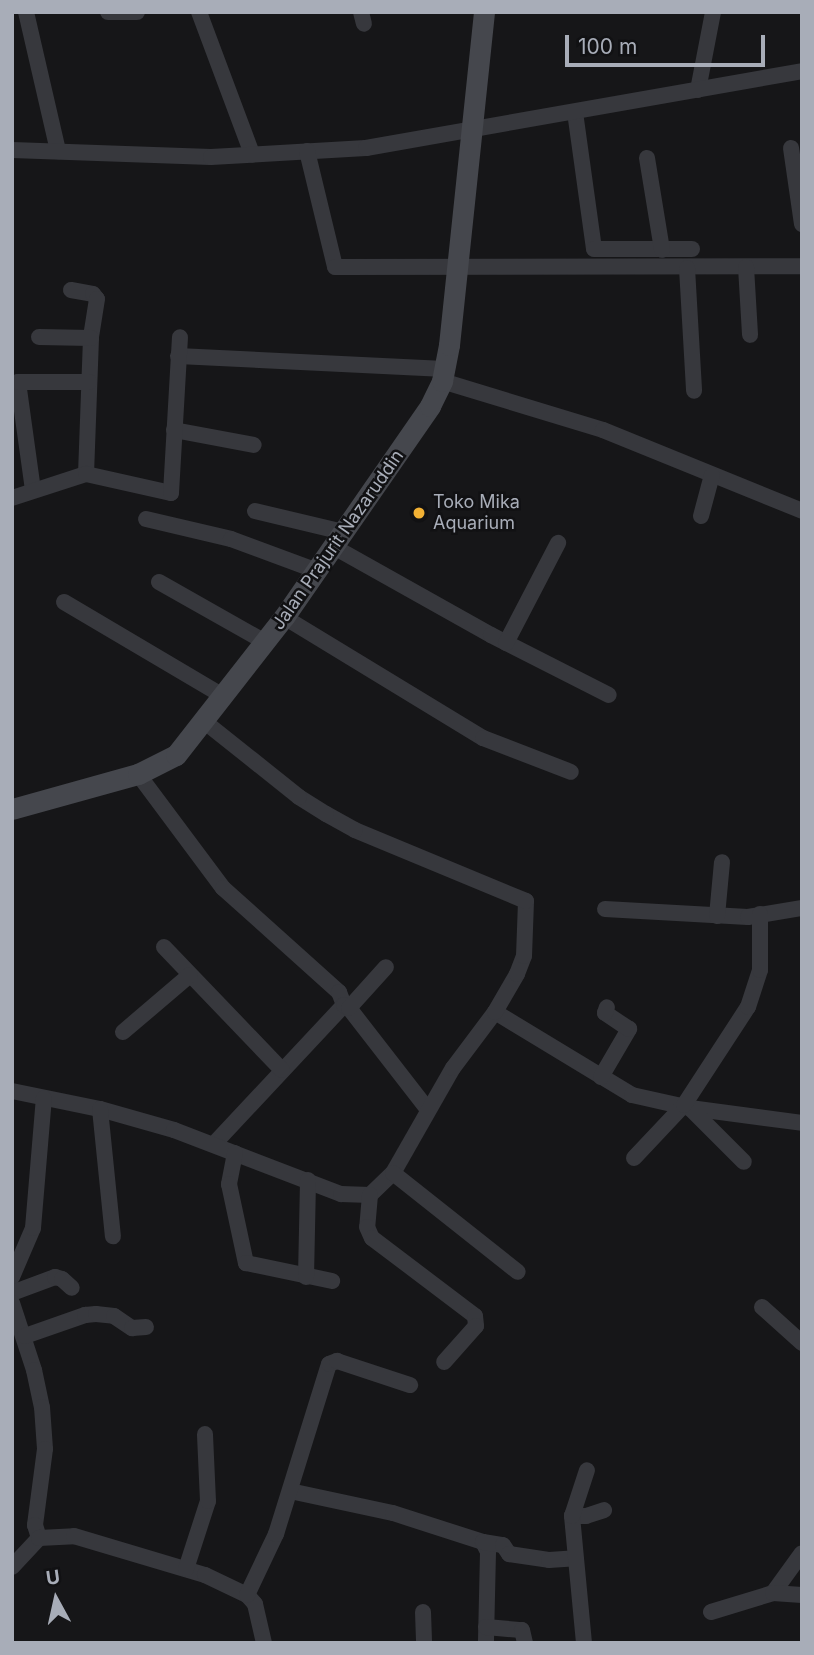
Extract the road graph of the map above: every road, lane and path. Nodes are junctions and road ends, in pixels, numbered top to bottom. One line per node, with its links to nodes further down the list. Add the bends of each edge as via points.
1 (26, 12): 13 (street)
2 (107, 12): 3 (street)
3 (137, 12)
4 (199, 12): 15 (street)
5 (484, 12): 10 (street, Jalan Prajurit Nazaruddin)
6 (713, 12): 8 (street)
7 (802, 71): 8 (street)
8 (698, 90): 9 (street)
9 (575, 112): 10 (street); 19 (street, via 594,248)
10 (473, 131): 14 (street, via 366,148); 23 (street, Jalan Prajurit Nazaruddin)
11 (791, 148): 17 (street)
12 (12, 150): 13 (street)
13 (58, 151): 15 (street, via 211,157)
14 (307, 151): 15 (street); 23 (street, via 335,267)
15 (253, 154)
16 (647, 158): 19 (street)
17 (802, 224)
18 (692, 249): 19 (street)
19 (662, 250)
20 (802, 266): 21 (street)
21 (746, 267): 22 (street); 25 (street)
22 (687, 268): 23 (street); 32 (street)
23 (460, 269): 30 (street, Jalan Prajurit Nazaruddin)
24 (71, 290): 28 (street, via 96,296)
25 (750, 335)
26 (39, 337): 28 (street)
27 (180, 337): 29 (street)
28 (91, 338): 31 (street)
29 (178, 356): 30 (street); 33 (street)
30 (443, 375): 36 (street, via 603,430); 43 (street, Jalan Prajurit Nazaruddin, via 411,438)
31 (89, 382): 35 (street); 37 (street, via 19,382)
32 (694, 391)
33 (174, 430): 34 (street); 35 (street, via 171,493)
34 (254, 445)
35 (86, 474): 37 (street)
36 (712, 475): 40 (street); 41 (street)
37 (33, 490): 38 (street)
38 (12, 498)
39 (256, 511): 43 (street)
40 (802, 511)
41 (701, 516)
42 (146, 519): 45 (street, via 231,540)
43 (339, 539): 45 (street, Jalan Prajurit Nazaruddin); 50 (street)
44 (558, 543): 50 (street)
45 (315, 570): 48 (street, Jalan Prajurit Nazaruddin)
46 (159, 582): 49 (street)
47 (64, 602): 52 (street)
48 (284, 617): 49 (street, Jalan Prajurit Nazaruddin); 54 (street, via 483,738)
49 (265, 642): 52 (street, Jalan Prajurit Nazaruddin)
50 (506, 643): 51 (street)
51 (609, 695)
52 (223, 696): 53 (street, Jalan Prajurit Nazaruddin)
53 (205, 722): 55 (street, Jalan Prajurit Nazaruddin, via 176,755); 67 (street, via 326,814 526,901 524,956)
54 (571, 772)
55 (138, 774): 56 (street, Jalan Prajurit Nazaruddin); 65 (street, via 223,888 339,992)
56 (12, 808)
57 (722, 862): 61 (street)
58 (802, 908): 60 (street)
59 (605, 909): 61 (street)
60 (760, 914): 61 (street); 73 (street, via 760,971 748,1007)
61 (717, 916)
62 (164, 947): 64 (street)
63 (386, 967): 65 (street)
64 (190, 975): 68 (street); 69 (street)
65 (346, 1006): 69 (street); 75 (street)
66 (607, 1007): 70 (street, via 605,1013 629,1029)
67 (495, 1012): 70 (street); 75 (street)
68 (123, 1032)
69 (282, 1070): 77 (street)
70 (601, 1077): 73 (street, via 632,1095)
71 (12, 1091): 72 (street)
72 (44, 1098): 74 (street); 86 (street, via 33,1228)
73 (687, 1107): 76 (street); 79 (street); 80 (street)
74 (100, 1109): 77 (street); 84 (street)
75 (428, 1110): 81 (street)
76 (802, 1122)
77 (214, 1144): 78 (street)
78 (235, 1153): 82 (street); 87 (street, via 229,1184 246,1263)
79 (634, 1158)
80 (744, 1162)
81 (393, 1173): 83 (street); 85 (street)
82 (308, 1180): 83 (street, via 341,1194); 87 (street)
83 (370, 1195): 96 (street, via 367,1227 372,1238 475,1316 476,1326)
84 (113, 1236)
85 (518, 1272)
86 (12, 1277)
87 (306, 1277): 88 (street)
88 (332, 1281)
89 (72, 1288): 90 (street, via 55,1278)
90 (12, 1293)
91 (12, 1303): 94 (street)
92 (762, 1307): 95 (street)
93 (146, 1327): 94 (street, via 132,1328 114,1316 96,1314)
94 (25, 1336): 103 (street, via 42,1407 45,1449 35,1524)
95 (802, 1343)
96 (444, 1362)
97 (410, 1385): 100 (street, via 337,1361 329,1364)
98 (205, 1434): 108 (street, via 208,1501)
99 (587, 1470): 102 (street)
100 (290, 1491): 104 (street, via 393,1513); 110 (street)
101 (604, 1510): 102 (street)
102 (572, 1516): 106 (street)
103 (39, 1538): 107 (street); 108 (street, via 74,1536)
104 (484, 1542): 106 (street, via 503,1545 509,1554 550,1560); 114 (street, via 488,1552)
105 (802, 1553): 109 (street)
106 (575, 1558): 118 (street)
107 (12, 1567)
108 (186, 1569): 110 (street)
109 (773, 1592): 111 (street); 113 (street)
110 (247, 1595): 115 (street, via 255,1604)
111 (802, 1595)
112 (424, 1612): 116 (street)
113 (711, 1612)
114 (486, 1635): 117 (street, via 522,1630)
115 (264, 1643)
116 (424, 1643)
117 (525, 1643)
118 (584, 1643)

